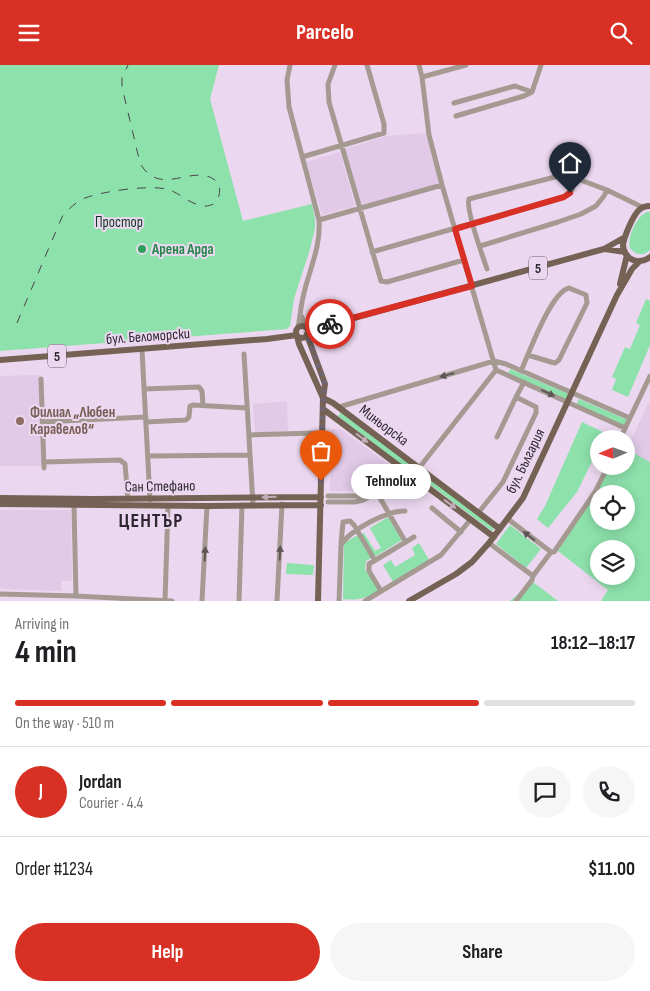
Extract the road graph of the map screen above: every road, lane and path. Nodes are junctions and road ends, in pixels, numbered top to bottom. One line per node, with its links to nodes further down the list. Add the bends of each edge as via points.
1 (290, 65): 12 (street, via 288,100)
2 (335, 65): 11 (street, via 328,93)
3 (367, 65): 11 (street, via 384,133)
4 (419, 65): 7 (street)
5 (466, 65): 7 (street)
6 (541, 65): 8 (street)
7 (422, 77): 14 (street, via 429,135)
8 (532, 92): 9 (street, via 515,86); 10 (street)
9 (454, 103)
10 (456, 116)
11 (342, 145): 12 (street); 18 (street)
12 (302, 157): 20 (street)
13 (572, 178): 15 (street); 21 (street, via 570,193 564,197); 21 (street, via 559,176 471,197 467,205)
14 (442, 185): 18 (street); 22 (street)
15 (607, 190): 16 (street); 24 (street, via 596,206 581,214)
16 (631, 203): 17 (street); 19 (street)
17 (647, 206): 19 (main road)
18 (361, 209): 20 (street); 26 (street)
19 (636, 212): 23 (main road, бул. България)
20 (319, 220): 34 (street, via 318,246 301,311)
21 (473, 223): 22 (street); 24 (street)
22 (455, 229): 26 (street); 29 (street)
23 (625, 237): 25 (main road, бул. Беломорски / 5); 27 (main road, бул. България)
24 (480, 246): 31 (street)
25 (604, 249): 27 (main road, бул. Беломорски / 5); 32 (main road, бул. Беломорски / 5)
26 (372, 252): 29 (street, via 383,282)
27 (626, 253): 30 (main road, 5, via 632,260); 33 (main road, бул. България)
28 (650, 257): 30 (main road)
29 (464, 260): 32 (street)
30 (640, 261): 33 (main road, бул. България)
31 (487, 269)
32 (472, 286): 34 (main road, бул. Беломорски / 5); 39 (street)
33 (617, 295): 46 (main road, бул. България)
34 (302, 332): 35 (main road, бул. Беломорски / 5, via 267,339); 48 (main road, via 325,384); 48 (main road, via 299,344)
35 (142, 349): 38 (main road, бул. Беломорски / 5); 45 (street)
36 (244, 354): 52 (street)
37 (528, 355): 37 (street, via 545,317 562,291 569,288 586,295 587,303 558,360 551,363); 41 (street)
38 (0, 360)
39 (494, 361): 40 (street); 41 (street); 51 (street, one-way to 51)
40 (496, 370): 44 (street); 63 (street, Сан Стефано)
41 (521, 371): 46 (street)
42 (650, 376): 54 (street)
43 (41, 379): 56 (street)
44 (524, 382): 47 (street); 49 (street, one-way to 49)
45 (144, 389): 50 (street, via 199,387); 55 (street)
46 (571, 392): 49 (main road, бул. България); 54 (street)
47 (516, 397): 60 (street); 83 (street, via 536,407 536,413 504,482)
48 (323, 398): 51 (main road, Миньорска); 53 (main road)
49 (566, 402): 57 (street); 86 (main road, бул. България, via 529,488)
50 (203, 405): 52 (street); 55 (street, via 190,406 186,420)
51 (339, 407): 63 (main road, Миньорска)
52 (247, 408): 59 (street)
53 (323, 409): 64 (main road, Миньорска, one-way to 64); 67 (main road)
54 (630, 418): 57 (street)
55 (146, 419): 56 (street); 62 (street)
56 (42, 422): 69 (street, via 44,465 120,460 125,464)
57 (625, 428)
58 (315, 433): 59 (street)
59 (249, 435): 61 (street)
60 (497, 437)
61 (250, 455): 62 (street); 70 (street)
62 (148, 457): 72 (street)
63 (419, 468): 64 (street, Сан Стефано); 83 (main road, Миньорска)
64 (410, 475): 66 (street, Сан Стефано); 85 (main road, Миньорска, one-way to 85)
65 (603, 475): 95 (street, via 586,506)
66 (374, 495): 67 (street, Сан Стефано); 73 (street, Сан Стефано, via 359,502); 84 (street)
67 (324, 496): 70 (main road, Сан Стефано, one-way to 70); 77 (main road)
68 (0, 498): 71 (main road, Сан Стефано)
69 (128, 499): 71 (main road, Сан Стефано); 72 (main road, Сан Стефано)
70 (253, 501): 72 (main road, Сан Стефано); 75 (main road, Сан Стефано); 76 (main road, Сан Стефано)
71 (45, 502): 74 (main road, Сан Стефано); 78 (main road, Сан Стефано)
72 (150, 502): 78 (main road, Сан Стефано); 79 (main road, Сан Стефано)
73 (328, 502)
74 (0, 504)
75 (242, 505): 80 (main road, Сан Стефано); 107 (street)
76 (282, 505): 77 (main road, Сан Стефано); 108 (street, one-way to 76)
77 (321, 505): 109 (main road)
78 (74, 506): 101 (street)
79 (168, 506): 80 (main road, Сан Стефано); 104 (street)
80 (207, 506): 106 (street, one-way to 80)
81 (432, 508): 89 (street)
82 (405, 511): 84 (street)
83 (479, 512): 87 (main road, Миньорска)
84 (388, 513): 88 (street); 92 (street)
85 (471, 519): 89 (street); 91 (main road, Миньорска)
86 (508, 519): 87 (main road, бул. България); 95 (street, one-way to 86)
87 (500, 529): 91 (main road, бул. България)
88 (357, 530): 94 (street); 94 (street, via 350,521 343,522); 96 (street)
89 (461, 532): 98 (street, via 442,555)
90 (414, 537): 92 (street)
91 (494, 537): 93 (main road, бул. България)
92 (404, 541): 96 (street)
93 (489, 543): 97 (street); 112 (main road, бул. България, via 456,574)
94 (341, 545): 110 (street)
95 (551, 552): 97 (street)
96 (374, 559): 98 (street, via 368,567)
97 (533, 577): 113 (street)
98 (381, 591): 111 (street)
99 (0, 594): 100 (street)
100 (34, 595): 101 (street); 103 (street)
101 (76, 595): 102 (street)
102 (116, 600): 104 (street)
103 (37, 601)
104 (165, 601): 105 (street)
105 (172, 601)
106 (202, 601)
107 (239, 601)
108 (277, 601)
109 (318, 601)
110 (339, 601)
111 (365, 601)
112 (409, 601)
113 (516, 601)

